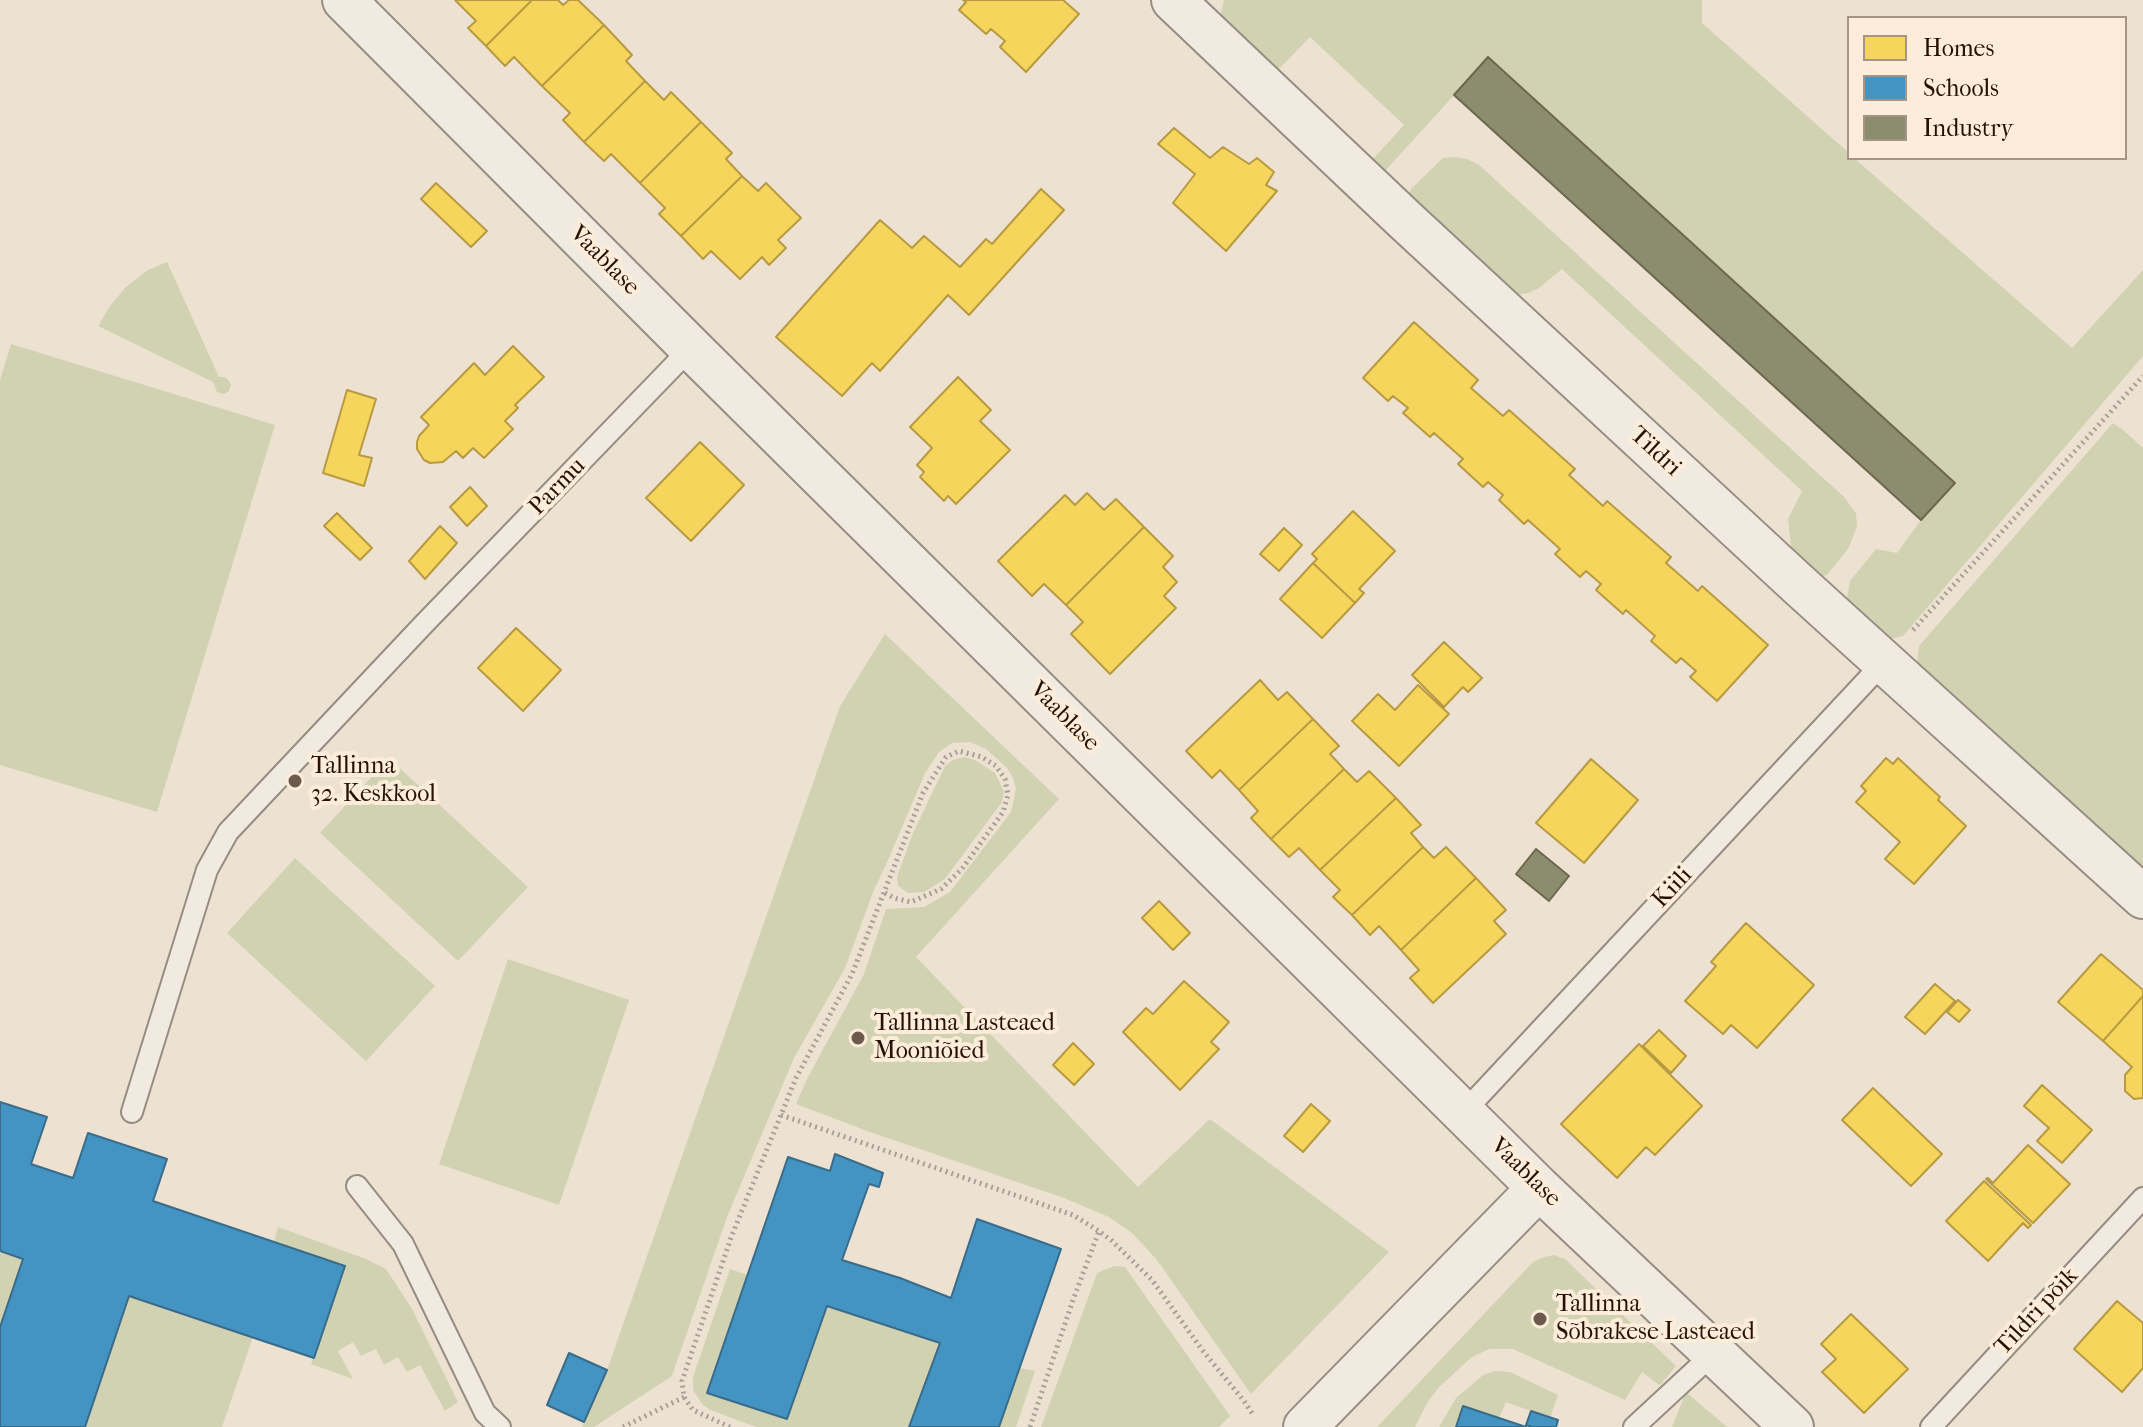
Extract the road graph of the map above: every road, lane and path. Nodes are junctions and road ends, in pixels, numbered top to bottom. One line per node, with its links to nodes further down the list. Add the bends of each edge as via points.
1 (344, 0): 3 (street, Vaablase)
2 (1176, 1): 5 (street, Tildri)
3 (691, 348): 8 (lane, Parmu, via 228,832 202,884); 9 (street, Vaablase)
4 (2143, 376): 5 (path)
5 (1883, 663): 7 (street, Tildri); 9 (lane, Kiili)
6 (885, 893): 6 (path, via 923,793 946,757 959,751 996,766 1008,795 1003,812 962,869 941,889 911,902); 10 (path, via 852,974)
7 (2143, 897)
8 (132, 1112)
9 (1463, 1113): 12 (street, Vaablase)
10 (781, 1115): 14 (path, via 1073,1215); 16 (path, via 732,1235 682,1381)
11 (357, 1186): 18 (lane, via 403,1244 485,1413)
12 (1539, 1188): 15 (street, Vaablase); 22 (street)
13 (2143, 1198): 25 (lane, Tildri põik)
14 (1099, 1231): 17 (path, via 1152,1280); 21 (path)
15 (1714, 1353): 23 (lane); 24 (street, Vaablase)
16 (684, 1397): 19 (path); 20 (path, via 693,1410)
17 (1254, 1416)
18 (500, 1427)
19 (623, 1427)
20 (730, 1427)
21 (1030, 1427)
22 (1305, 1427)
23 (1634, 1427)
24 (1792, 1427)
25 (1931, 1427)

